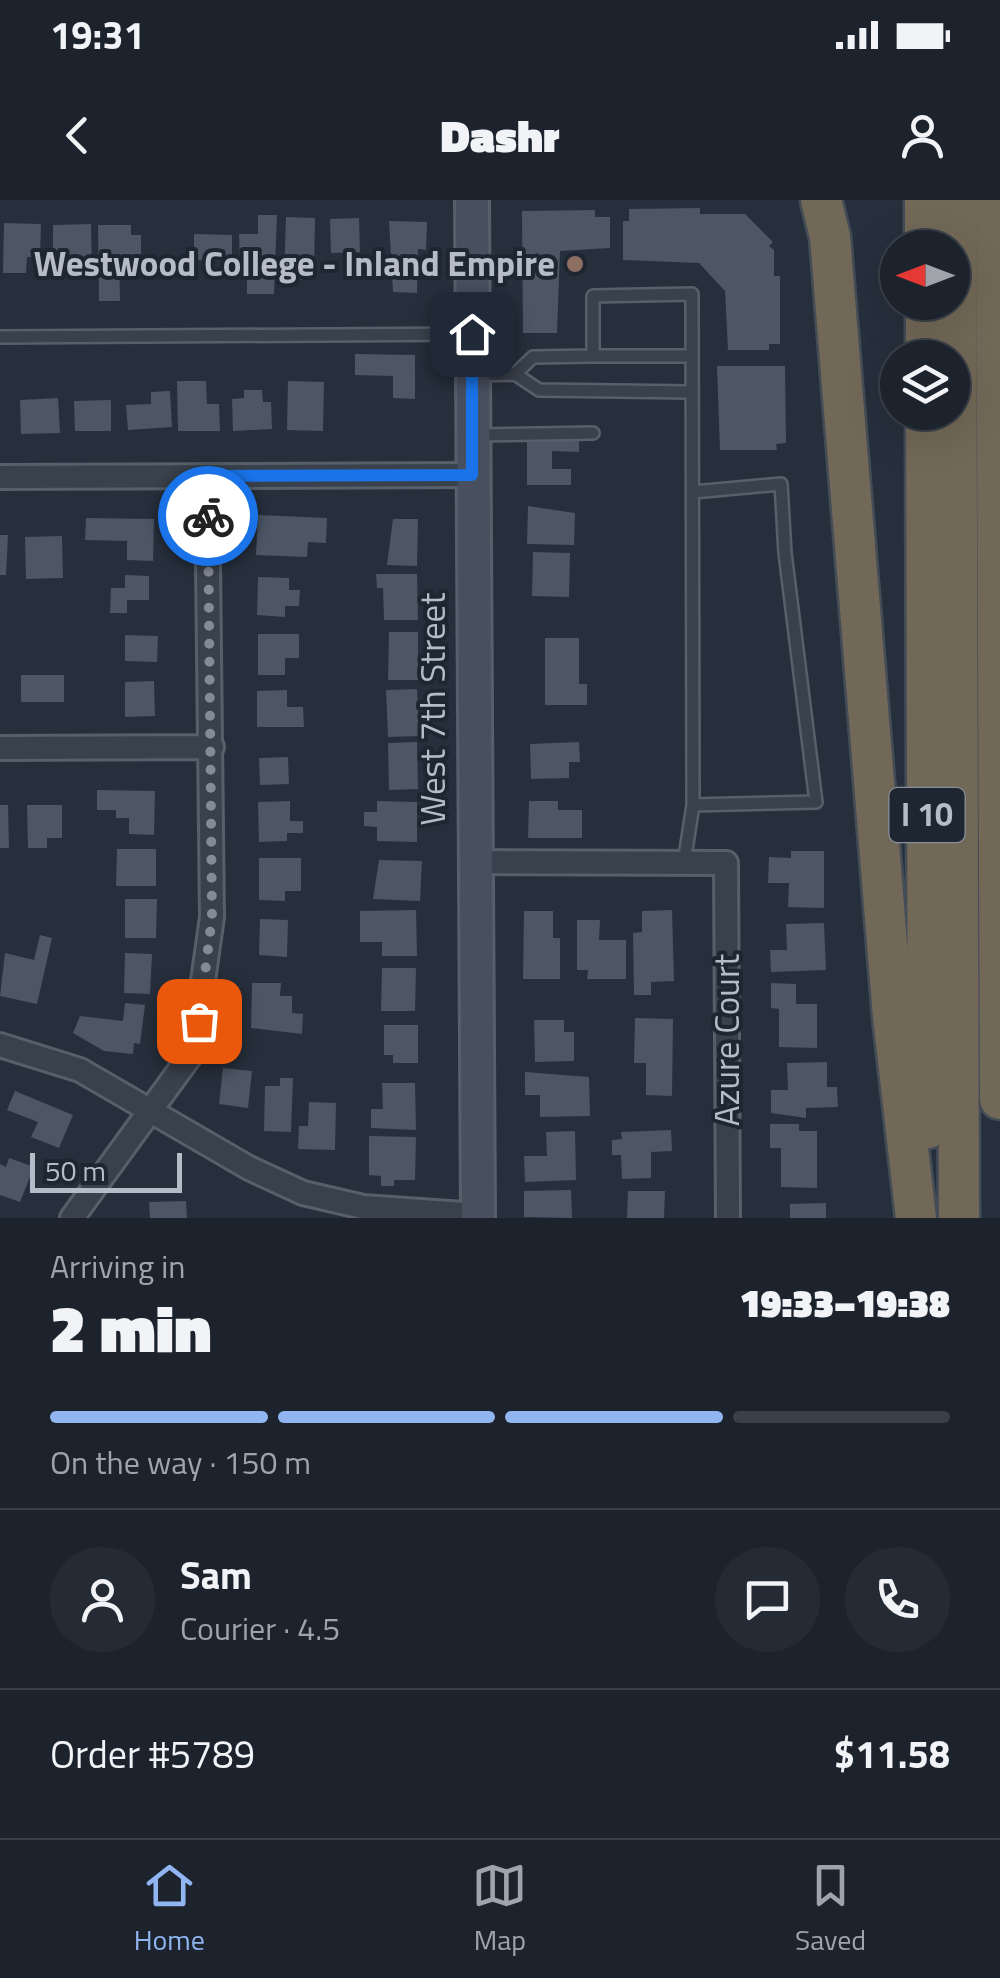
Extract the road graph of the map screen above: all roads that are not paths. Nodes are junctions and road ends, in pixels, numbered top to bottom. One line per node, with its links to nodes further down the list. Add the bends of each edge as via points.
1 (472, 200): 7 (street, West 7th Street)
2 (821, 200): 32 (highway, via 830,237 893,1017)
3 (925, 200): 6 (highway)
4 (956, 200): 34 (highway)
5 (996, 200): 27 (highway)
6 (926, 230)
7 (472, 334): 8 (lane); 12 (street, West 7th Street)
8 (0, 337)
9 (593, 356): 10 (lane); 10 (lane, via 593,296 692,294); 11 (lane, via 533,356)
10 (692, 356): 13 (lane)
11 (515, 374): 12 (lane); 13 (lane, via 539,390)
12 (472, 376): 16 (street, West 7th Street)
13 (692, 392): 20 (lane)
14 (926, 430): 33 (highway, I 10)
15 (593, 434): 16 (lane)
16 (472, 435): 17 (street, West 7th Street)
17 (472, 475): 18 (street); 24 (street, West 7th Street)
18 (208, 476): 19 (street); 21 (street)
19 (0, 477)
20 (693, 492): 23 (lane); 23 (lane, via 781,484 816,802)
21 (212, 747): 22 (street); 28 (street, via 205,990 193,1052)
22 (0, 748)
23 (693, 805): 25 (lane)
24 (473, 862): 25 (street); 29 (street, West 7th Street)
25 (684, 863): 31 (street, Azure Court, via 726,863)
26 (0, 1045): 28 (street, via 80,1070)
27 (1000, 1099)
28 (155, 1110): 29 (street, via 302,1193 363,1207); 30 (street)
29 (478, 1217)
30 (72, 1218)
31 (728, 1218)
32 (916, 1218)
33 (929, 1218)
34 (959, 1218)

